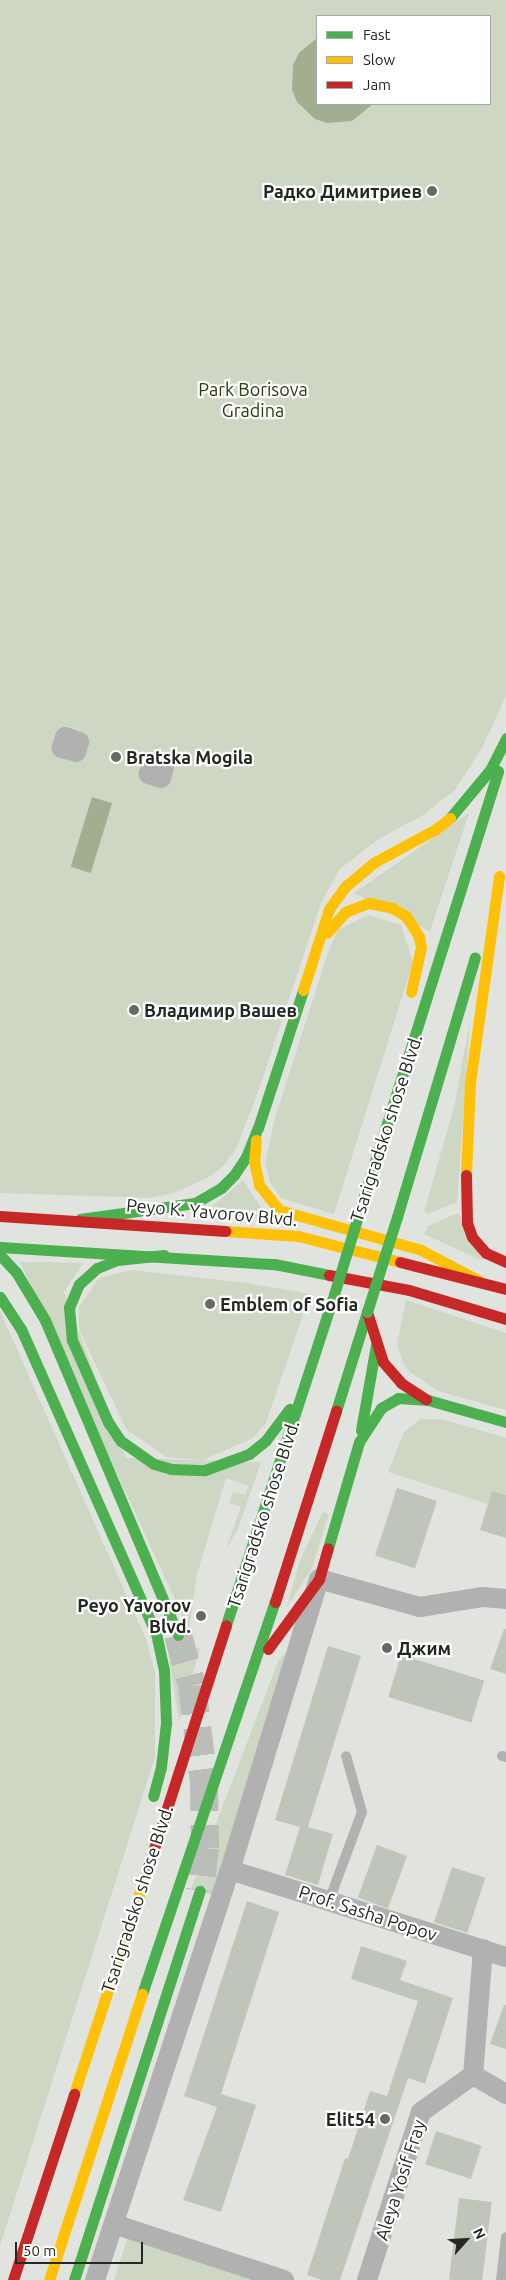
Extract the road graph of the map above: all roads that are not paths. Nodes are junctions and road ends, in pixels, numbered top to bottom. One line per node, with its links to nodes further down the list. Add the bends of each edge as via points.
1 (506, 738): 5 (main road, via 490,770 453,815 436,829 373,863 346,886 330,909)
2 (506, 745): 8 (main road, Tsarigradsko shose Blvd.)
3 (504, 861): 4 (main road, Tsarigradsko shose Blvd.)
4 (499, 876): 15 (main road, via 470,1083 465,1190 467,1223 472,1237 486,1253); 19 (main road, Tsarigradsko shose Blvd., bridge)
5 (313, 958): 6 (main road, via 344,912 369,904 392,908 406,916 420,942 420,960); 9 (main road)
6 (409, 1000)
7 (407, 1019): 8 (main road)
8 (402, 1077): 22 (main road, Tsarigradsko shose Blvd., bridge)
9 (258, 1128): 11 (main road, via 246,1157 234,1175 207,1197 195,1203); 16 (main road, via 254,1161 259,1186 279,1210 422,1250)
10 (0, 1216): 11 (main road, Peyo K. Yavorov Blvd.)
11 (80, 1219): 16 (main road, Peyo K. Yavorov Blvd., via 298,1236)
12 (0, 1247): 14 (main road)
13 (0, 1254): 28 (main road, via 16,1272 45,1320)
14 (164, 1255): 20 (main road, via 274,1264 366,1280 428,1294); 22 (main road, via 117,1260 97,1268 79,1284 69,1308 72,1340 108,1422 121,1441 154,1464 171,1469 222,1466 249,1454 266,1440)
15 (506, 1262)
16 (478, 1280): 17 (main road)
17 (506, 1289)
18 (0, 1297): 31 (main road, via 21,1329 158,1641 164,1670 166,1724 162,1767)
19 (367, 1312): 21 (main road); 29 (main road, Tsarigradsko shose Blvd.)
20 (506, 1319)
21 (376, 1344): 23 (main road, via 393,1376 411,1392); 25 (main road)
22 (304, 1390): 36 (main road, Tsarigradsko shose Blvd.)
23 (428, 1400): 24 (main road); 25 (main road, via 398,1398 389,1403 372,1417)
24 (506, 1422)
25 (359, 1442): 26 (main road)
26 (319, 1579): 27 (street, via 420,1607 483,1597); 29 (main road); 33 (street)
27 (506, 1599)
28 (178, 1636)
29 (252, 1674): 44 (main road, Tsarigradsko shose Blvd., via 132,2024)
30 (346, 1756): 35 (lane, via 362,1812)
31 (149, 1808)
32 (139, 1853): 36 (main road)
33 (230, 1870): 35 (street, Prof. Sasha Popov); 41 (street)
34 (200, 1892): 45 (main road)
35 (329, 1900): 37 (street, Prof. Sasha Popov)
36 (125, 1937): 43 (main road, Tsarigradsko shose Blvd.)
37 (483, 1949): 38 (street, Prof. Sasha Popov); 39 (street)
38 (506, 1957)
39 (473, 2075): 40 (street); 48 (street, Aleya Yosif Fray, via 421,2112)
40 (506, 2094)
41 (114, 2224): 46 (street); 47 (street)
42 (506, 2236): 49 (lane)
43 (13, 2280)
44 (49, 2280)
45 (74, 2280)
46 (95, 2280)
47 (284, 2280)
48 (368, 2280)
49 (501, 2280)

